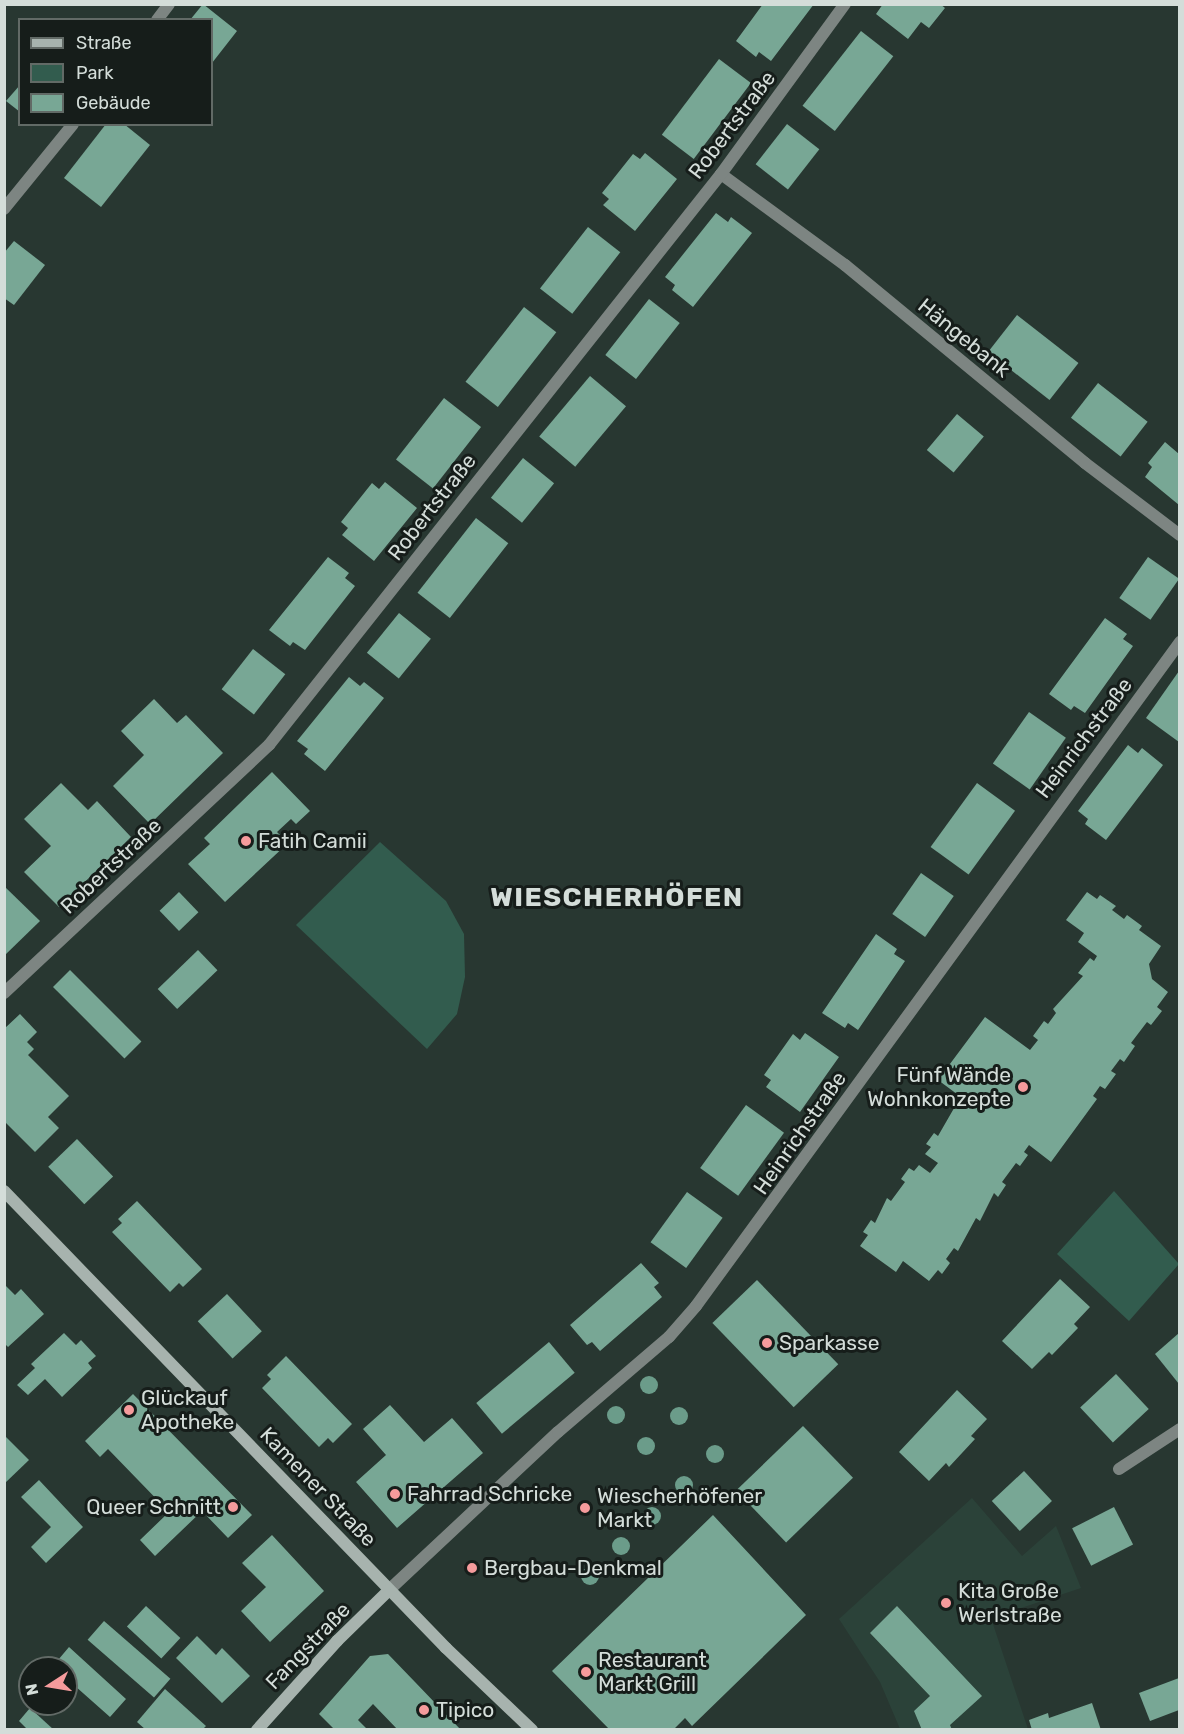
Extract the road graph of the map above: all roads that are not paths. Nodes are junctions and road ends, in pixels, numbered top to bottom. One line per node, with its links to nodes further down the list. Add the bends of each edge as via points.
1 (169, 4): 3 (street)
2 (845, 4): 5 (street, Robertstraße)
3 (158, 18)
4 (71, 126): 6 (street)
5 (721, 174): 7 (street, Hängebank, via 845,265 1085,463); 9 (street, Robertstraße, via 269,745)
6 (4, 210)
7 (1179, 535)
8 (1179, 642): 13 (street, Heinrichstraße, via 696,1306 669,1337 558,1432)
9 (4, 993)
10 (4, 1191): 13 (main road, Kamener Straße)
11 (1179, 1430): 12 (street)
12 (1119, 1469)
13 (389, 1590): 14 (main road, Fangstraße); 15 (main road, Kamener Straße)
14 (256, 1730)
15 (532, 1730)

